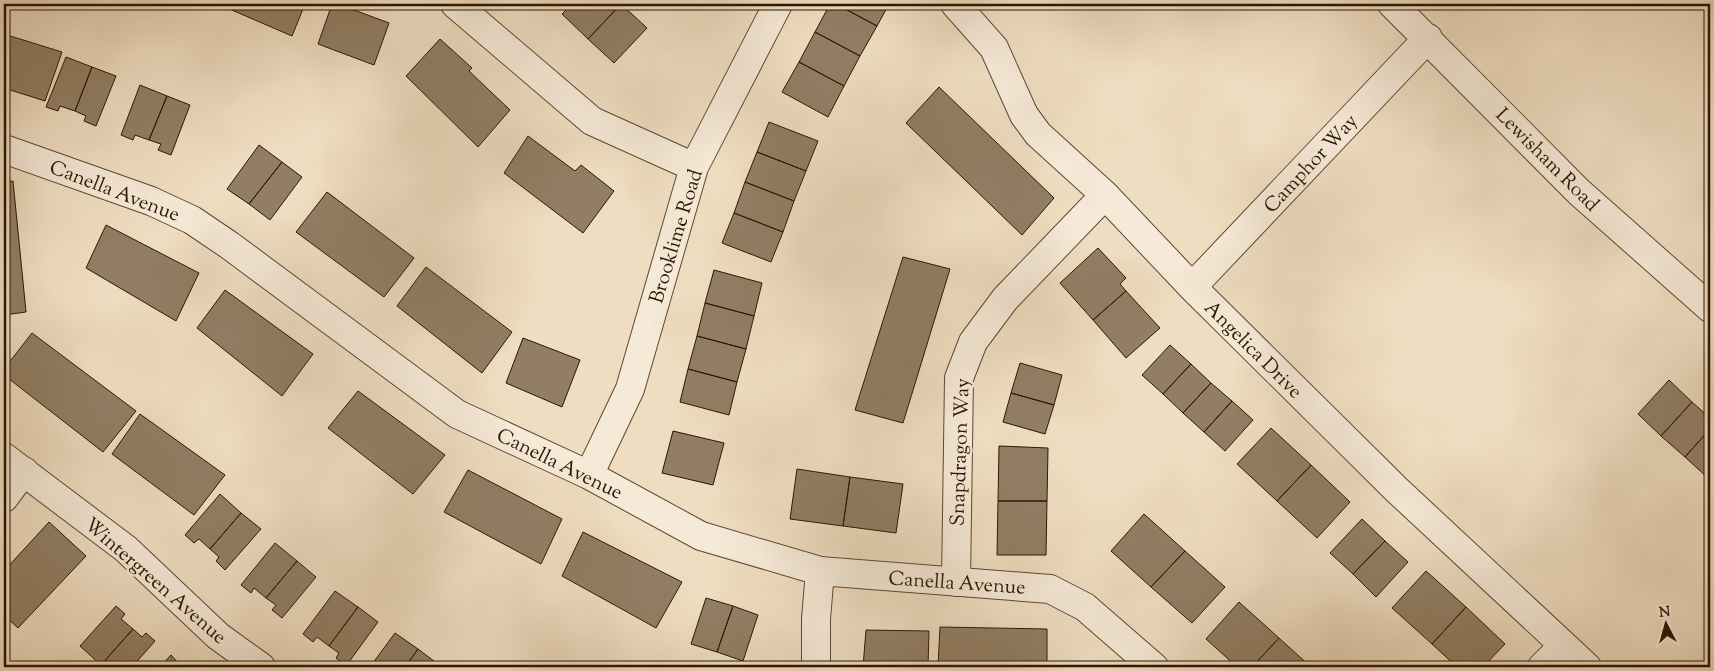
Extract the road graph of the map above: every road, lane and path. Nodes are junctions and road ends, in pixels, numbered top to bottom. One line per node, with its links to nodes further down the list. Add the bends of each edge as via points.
1 (455, 4): 7 (street, via 592,121)
2 (778, 4): 7 (street, Brooklime Road)
3 (955, 4): 8 (street, Angelica Drive, via 994,48 1024,115 1038,134)
4 (1392, 4): 5 (street, Lewisham Road)
5 (1428, 38): 9 (street, Camphor Way); 10 (street, Lewisham Road, via 1579,192)
6 (4, 149): 12 (street, Canella Avenue, via 151,201 192,220 457,414)
7 (694, 167): 12 (street, Brooklime Road, via 630,390)
8 (1105, 195): 9 (street, Angelica Drive); 15 (street, Snapdragon Way, via 1006,299 973,342 959,378)
9 (1192, 287): 16 (street, Angelica Drive, via 1397,490)
10 (1710, 308)
11 (14, 464): 13 (street); 17 (street, Wintergreen Avenue, via 126,549 218,636)
12 (589, 475): 14 (street, Canella Avenue, via 701,536)
13 (4, 498)
14 (820, 572): 15 (street, Canella Avenue); 18 (street)
15 (956, 582): 19 (street, Canella Avenue, via 1050,589 1085,607)
16 (1562, 646): 20 (street); 21 (street, Angelica Drive)
17 (261, 667)
18 (816, 667)
19 (1154, 667)
20 (1542, 667)
21 (1586, 667)

